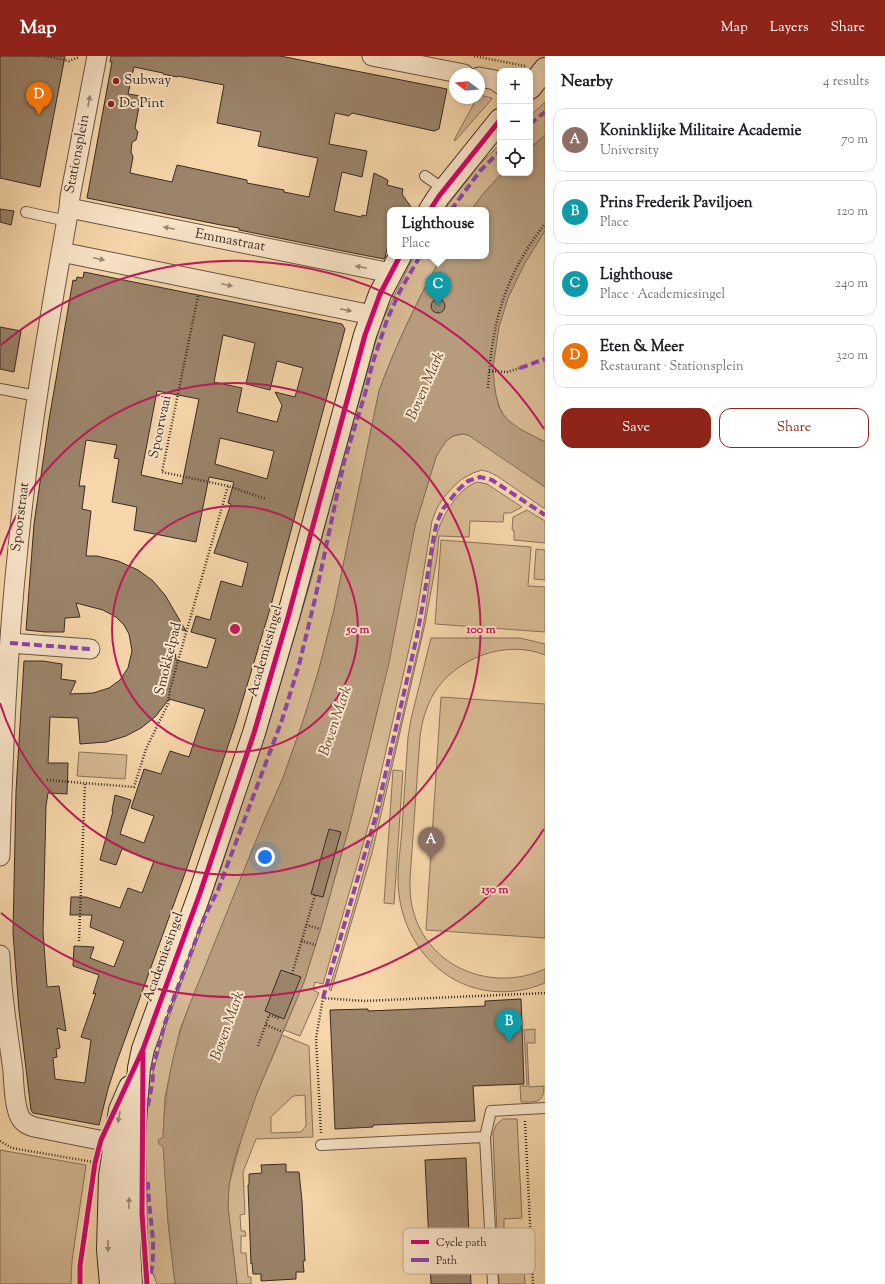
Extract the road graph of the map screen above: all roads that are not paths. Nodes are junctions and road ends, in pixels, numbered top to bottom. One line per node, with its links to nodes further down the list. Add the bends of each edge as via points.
1 (97, 56): 15 (street, Stationsplein, one-way to 1)
2 (372, 56): 3 (street)
3 (449, 71)
4 (485, 78): 5 (street)
5 (497, 82)
6 (545, 90): 7 (street)
7 (532, 104)
8 (497, 124): 10 (street)
9 (497, 133): 10 (street)
10 (479, 148): 12 (street)
11 (425, 176): 12 (lane)
12 (445, 190): 13 (street)
13 (432, 207)
14 (26, 212): 15 (lane)
15 (68, 214): 16 (street, Stationsplein); 17 (street, Emmastraat, one-way to 15)
16 (61, 252): 18 (street, one-way to 18); 20 (street, Spoorstraat)
17 (395, 265): 18 (street, Academiesingel)
18 (372, 315): 26 (street, Academiesingel, via 254,733 200,893 143,1049)
19 (0, 389): 20 (lane)
20 (37, 396): 21 (street, Spoorstraat, via 18,548)
21 (10, 643): 22 (street); 23 (street, Spoorstraat)
22 (90, 649)
23 (1, 807): 24 (street, Spoorstraat)
24 (0, 856)
25 (0, 955): 29 (street, via 20,1118 29,1125)
26 (139, 1068): 29 (street, Academiesingel, one-way to 29); 34 (street, Academiesingel, one-way to 26, via 129,1201)
27 (545, 1108): 28 (lane, via 491,1111)
28 (485, 1137): 30 (lane); 31 (lane)
29 (108, 1141): 33 (street, Academiesingel, one-way to 33, via 108,1250)
30 (321, 1145)
31 (490, 1228)
32 (492, 1274): 35 (lane)
33 (111, 1284)
34 (131, 1284)
35 (493, 1284)

